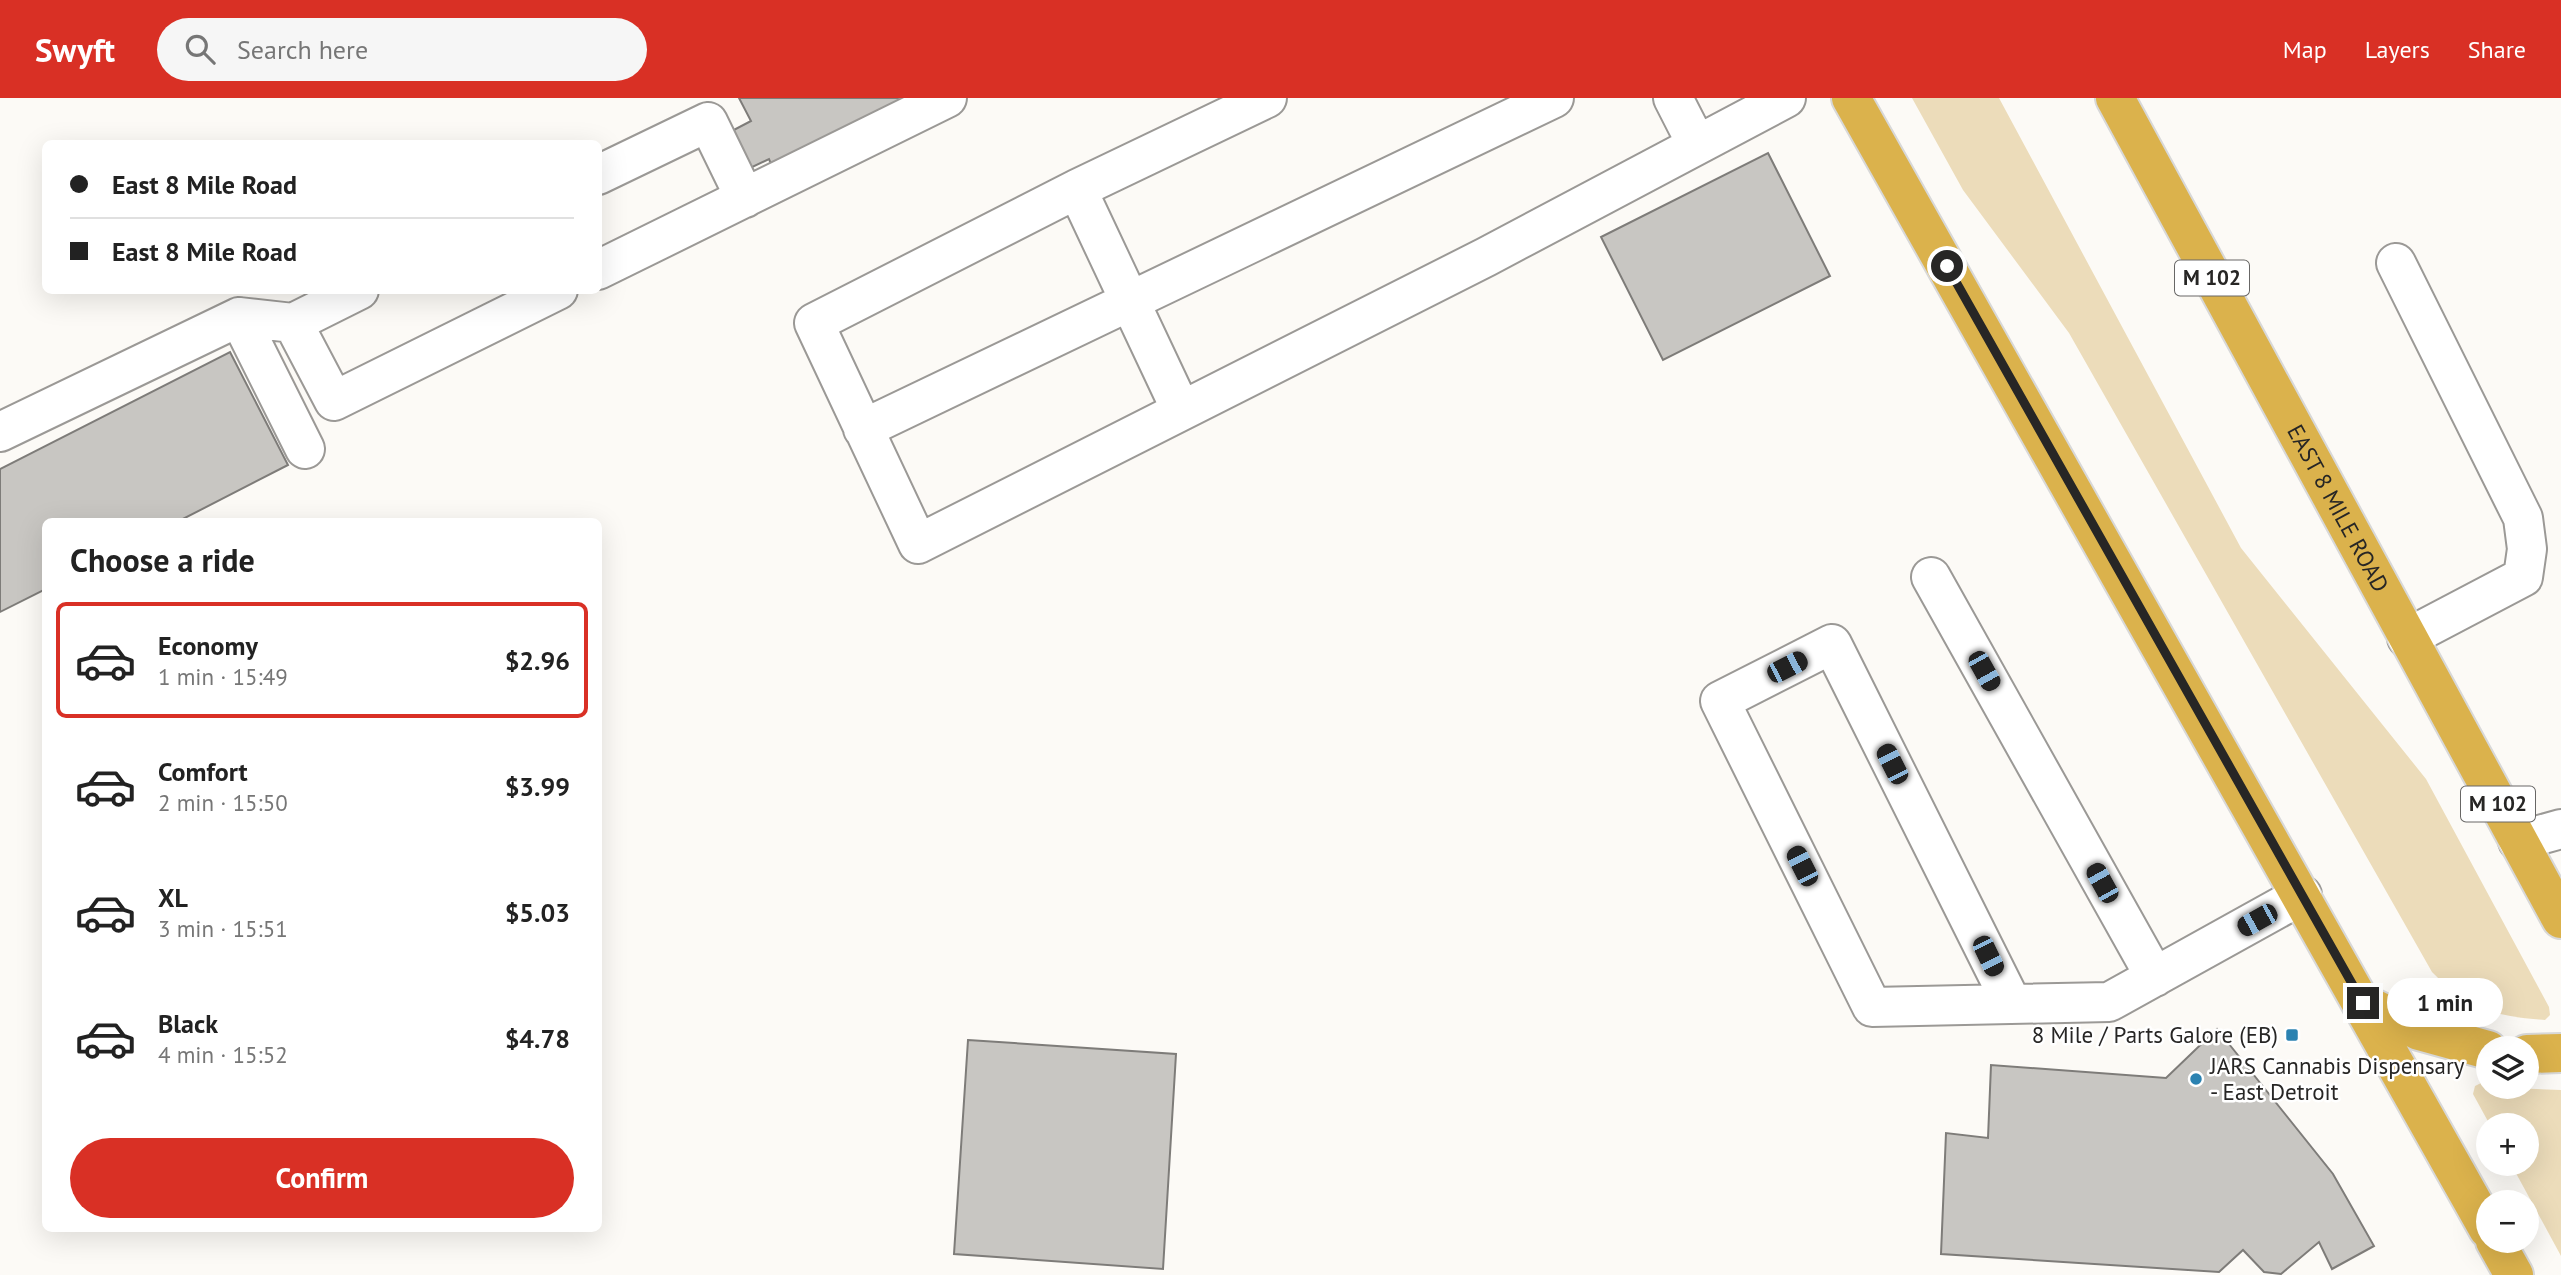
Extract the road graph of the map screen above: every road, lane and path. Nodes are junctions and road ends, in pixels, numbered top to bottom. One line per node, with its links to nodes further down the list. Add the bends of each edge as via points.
1 (947, 98): 11 (lane)
2 (1267, 98): 10 (lane)
3 (1554, 98): 16 (lane)
4 (1673, 98): 8 (lane)
5 (1786, 98): 8 (lane)
6 (1851, 98): 27 (highway)
7 (2115, 98): 24 (highway, EAST 8 MILE ROAD / M 102)
8 (1697, 145): 19 (lane)
9 (602, 173): 11 (lane, via 708,122)
10 (1077, 189): 16 (lane); 20 (lane, via 814,323)
11 (746, 198): 13 (lane)
12 (2396, 263): 24 (lane, via 2523,518 2527,549 2523,577)
13 (602, 268)
14 (351, 294): 18 (lane)
15 (550, 294): 18 (lane, via 334,401)
16 (1132, 300): 19 (lane); 20 (lane)
17 (239, 317): 18 (lane); 21 (lane); 22 (lane)
18 (293, 323)
19 (1181, 410): 20 (lane, via 918,544)
20 (863, 429)
21 (0, 432)
22 (305, 449)
23 (1931, 577): 29 (lane)
24 (2407, 638): 26 (highway, EAST 8 MILE ROAD / M 102)
25 (2561, 829): 26 (lane)
26 (2518, 841): 28 (highway, EAST 8 MILE ROAD / M 102)
27 (2302, 895): 29 (lane); 30 (highway)
28 (2561, 919)
29 (2155, 977): 31 (lane, via 2109,1002)
30 (2363, 1003): 32 (highway, via 2419,1031); 35 (highway)
31 (2012, 1004): 31 (lane, via 1872,1007 1720,701 1832,644)
32 (2476, 1047)
33 (2561, 1053): 34 (highway)
34 (2539, 1054)
35 (2476, 1207)
36 (2502, 1253): 37 (highway)
37 (2514, 1275)

